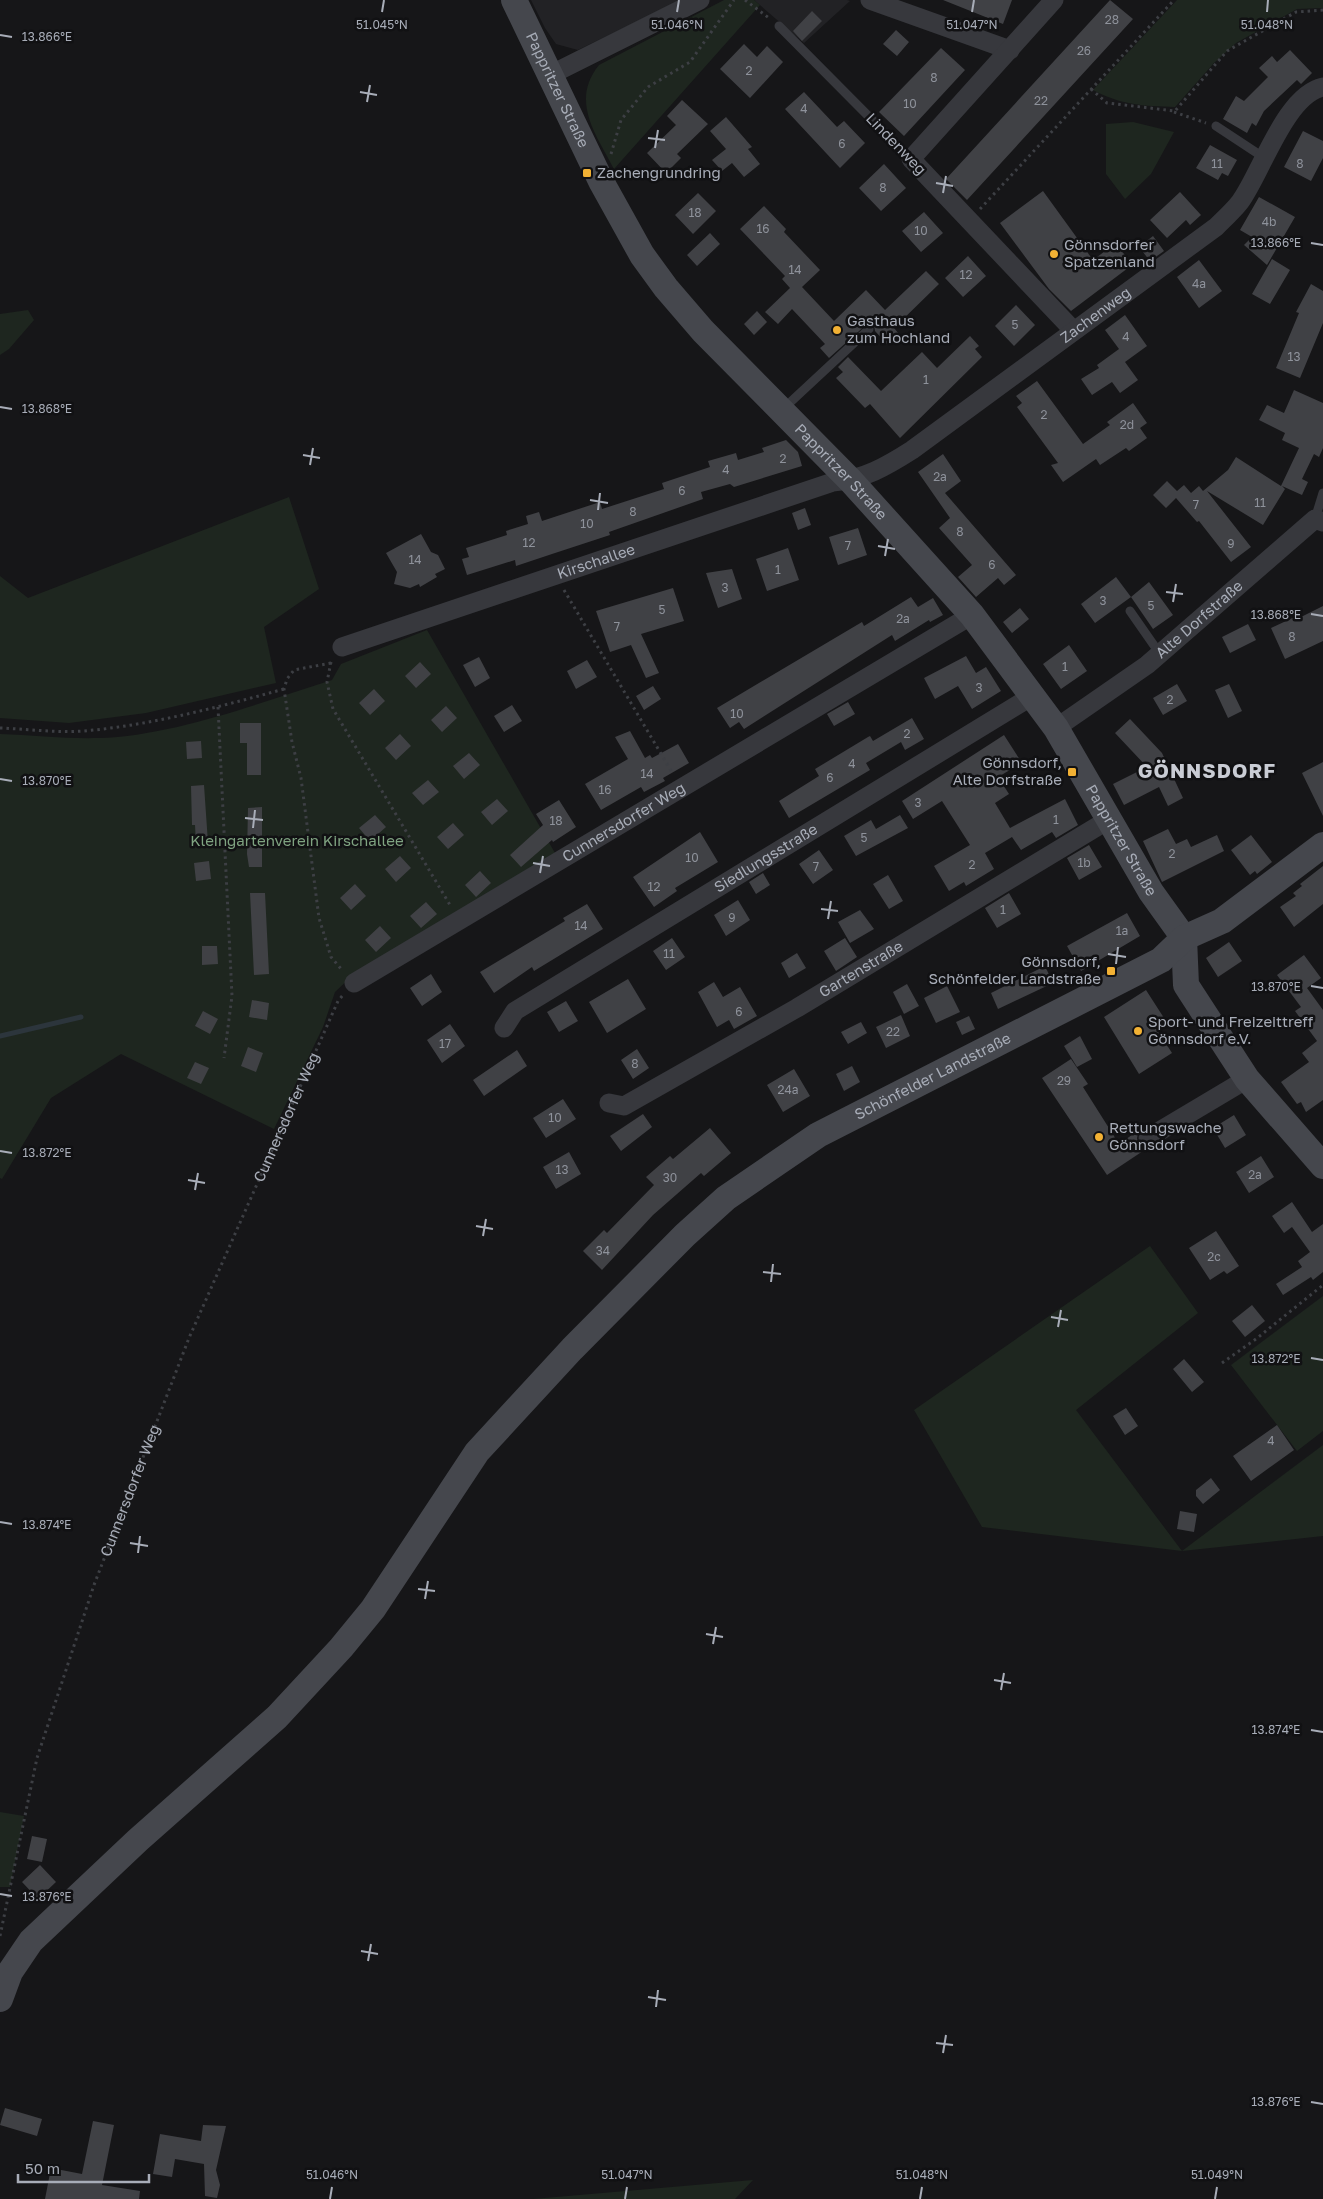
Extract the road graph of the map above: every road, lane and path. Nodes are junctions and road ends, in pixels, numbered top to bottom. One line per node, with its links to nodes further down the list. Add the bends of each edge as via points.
1 (514, 0): 11 (street, Pappritzer Straße)
2 (700, 0): 11 (street)
3 (734, 0): 18 (path, via 690,62 648,87 621,120)
4 (745, 0): 9 (path)
5 (870, 0): 10 (street)
6 (1054, 0): 10 (street)
7 (1174, 0): 13 (path)
8 (1323, 10): 14 (path, via 1296,12 1227,51 1175,111)
9 (779, 26): 17 (lane, Lindenweg)
10 (1010, 50): 17 (street)
11 (550, 75): 18 (street, Pappritzer Straße)
12 (1323, 87): 16 (street, Zachenweg, via 1316,88 1293,109)
13 (1091, 89): 14 (path, via 1107,103); 19 (path)
14 (1171, 111): 15 (path)
15 (1216, 126): 16 (lane)
16 (1264, 156): 21 (street, Zachenweg, via 1240,202 1216,227)
17 (911, 158): 19 (street, Lindenweg)
18 (602, 183): 22 (street, Pappritzer Straße, via 642,255 666,288)
19 (969, 220): 21 (street, Lindenweg)
20 (869, 329): 22 (lane)
21 (1073, 330): 23 (street, Zachenweg, via 912,450)
22 (781, 411): 23 (street, Pappritzer Straße)
23 (851, 481): 26 (street, Kirschallee, via 833,482); 28 (street, Pappritzer Straße)
24 (1323, 493): 25 (lane, Alte Dorfstraße)
25 (1319, 520): 30 (street, Alte Dorfstraße)
26 (556, 577): 29 (street, Kirschallee, via 508,590); 37 (path)
27 (1130, 611): 30 (lane)
28 (972, 615): 33 (street, Pappritzer Straße); 37 (street, Cunnersdorfer Weg)
29 (342, 647): 31 (path)
30 (1160, 654): 36 (street, Alte Dorfstraße)
31 (330, 663): 32 (path, via 294,670); 40 (path, via 327,682 333,709)
32 (284, 689): 34 (path); 42 (path, via 301,778 319,918 331,957)
33 (1034, 695): 36 (street, Pappritzer Straße); 43 (street, Siedlungsstraße, via 515,1011)
34 (218, 707): 35 (path, via 84,731); 44 (path, via 232,996)
35 (0, 728)
36 (1056, 728): 38 (street, Pappritzer Straße)
37 (683, 789): 40 (street, Cunnersdorfer Weg)
38 (1108, 820): 41 (street, Pappritzer Straße, via 1151,892); 46 (street, Gartenstraße, via 797,1008 624,1106)
39 (1323, 845): 41 (street, Schönfelder Landstraße, via 1222,921)
40 (459, 921): 42 (street, Cunnersdorfer Weg)
41 (1184, 938): 45 (street, via 1186,985); 52 (street, Schönfelder Landstraße, via 1161,960 818,1135 726,1198 572,1349 477,1452 373,1609 341,1648 277,1717 31,1941 10,1972)
42 (354, 983): 51 (path, Cunnersdorfer Weg, via 338,1001 193,1329 94,1586 37,1758)
43 (504, 1028)
44 (224, 1058)
45 (1247, 1079): 47 (street); 48 (street)
46 (609, 1102)
47 (1148, 1138)
48 (1323, 1166)
49 (1323, 1285): 50 (path)
50 (1222, 1363)
51 (0, 1936)
52 (0, 1999)

